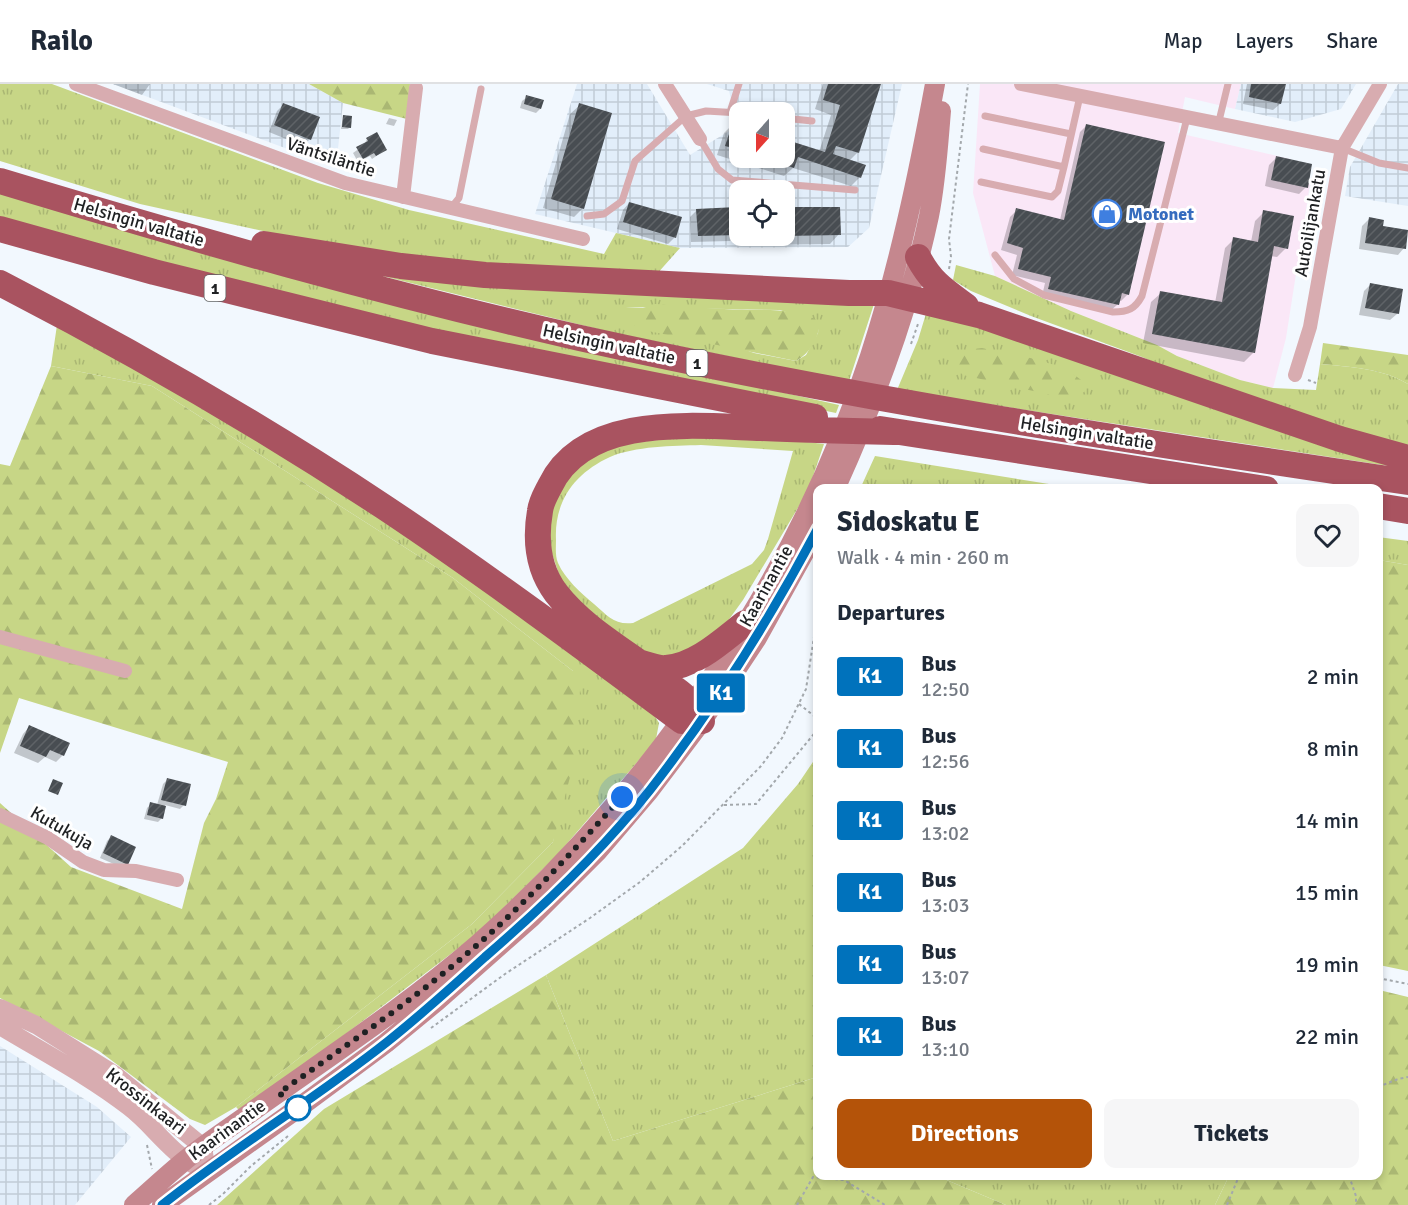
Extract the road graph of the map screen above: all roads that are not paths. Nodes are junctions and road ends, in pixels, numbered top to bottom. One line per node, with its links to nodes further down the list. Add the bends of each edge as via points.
1 (76, 84): 29 (street, Väntsiläntie, via 345,183)
2 (665, 84): 14 (street)
3 (739, 84): 12 (lane)
4 (935, 84): 38 (main road, Kaarinantie, via 913,199)
5 (943, 84): 36 (main road, via 937,167)
6 (1021, 84): 11 (street)
7 (1228, 84): 19 (lane)
8 (1380, 84): 22 (street, Autoilijankatu)
9 (416, 88): 29 (street)
10 (481, 89): 30 (lane, via 459,198)
11 (1080, 96): 16 (street); 20 (lane)
12 (733, 102)
13 (729, 112): 14 (lane, via 706,111)
14 (686, 116): 21 (street); 31 (lane, via 635,161 622,201 604,214)
15 (985, 116): 20 (lane)
16 (1187, 118): 19 (street); 35 (lane, via 1136,307 1113,312 1044,295 1014,279)
17 (795, 119): 18 (lane)
18 (812, 121)
19 (1218, 125): 22 (street)
20 (1071, 134): 24 (lane)
21 (700, 139): 28 (lane, via 718,169 732,180)
22 (1342, 148): 25 (lane, via 1379,163); 39 (street, Autoilijankatu, via 1310,327)
23 (983, 149): 24 (lane)
24 (1064, 166): 27 (lane, via 1058,190 1052,197)
25 (1408, 168)
26 (0, 181): 32 (highway, Helsingin valtatie / 1)
27 (981, 182)
28 (855, 190)
29 (403, 197): 30 (street, Väntsiläntie)
30 (450, 208): 34 (street, Väntsiläntie)
31 (587, 216)
32 (143, 225): 38 (highway, via 401,266 485,275); 42 (highway, Helsingin valtatie / 1, via 441,305 750,374 1057,429)
33 (0, 229): 40 (highway, Helsingin valtatie / 1, via 432,341)
34 (583, 239)
35 (995, 255)
36 (918, 257): 38 (highway, via 927,274)
37 (0, 283): 53 (highway, via 212,399 385,507 548,622)
38 (913, 294): 41 (highway, via 1340,439); 43 (main road, Kaarinantie, via 842,432)
39 (1295, 375)
40 (897, 432): 44 (highway, Helsingin valtatie / 1); 51 (highway, via 676,425 619,434 589,446 563,465 541,507 538,545 544,572 577,616)
41 (1408, 458)
42 (1408, 482)
43 (832, 483)
44 (1234, 484)
45 (1383, 507): 46 (highway)
46 (1408, 511)
47 (813, 512): 49 (main road, Kaarinantie)
48 (813, 537): 53 (main road, Kaarinantie, via 757,638)
49 (745, 623): 51 (highway, via 692,660 663,668); 53 (main road, Kaarinantie)
50 (0, 637): 52 (street)
51 (642, 663): 53 (highway)
52 (125, 671)
53 (693, 715): 58 (main road, Kaarinantie, via 583,841 475,947 374,1025); 60 (main road, Kaarinantie, via 649,791 532,917 386,1043)
54 (0, 815): 55 (street, Kutukuja, via 104,870 136,871)
55 (177, 880)
56 (0, 1008): 58 (street, Krossinkaari, via 36,1025 114,1074)
57 (0, 1026): 59 (street, Krossinkaari, via 131,1108)
58 (203, 1147): 59 (main road, Kaarinantie); 60 (street, Krossinkaari)
59 (185, 1160): 60 (street, Krossinkaari); 61 (main road, Kaarinantie)
60 (207, 1172): 62 (main road, Kaarinantie)
61 (134, 1205)
62 (162, 1205)

